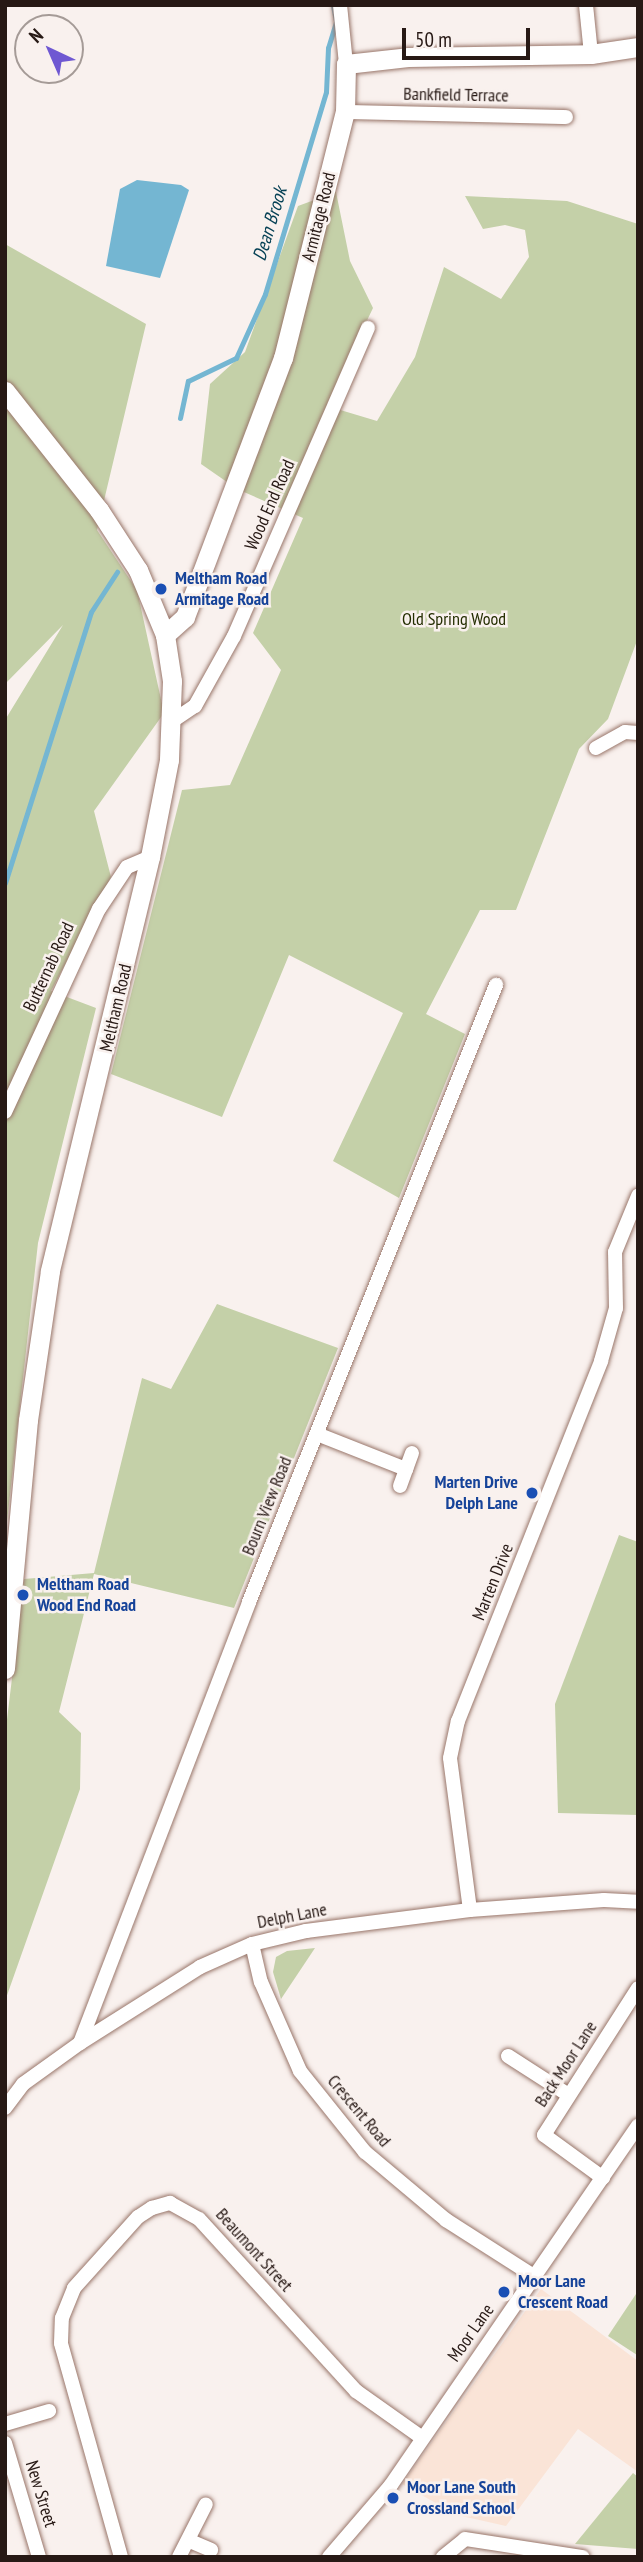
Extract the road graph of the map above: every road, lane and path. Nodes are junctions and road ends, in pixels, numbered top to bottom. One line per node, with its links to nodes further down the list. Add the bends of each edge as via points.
1 (340, 5): 5 (street)
2 (586, 5): 4 (street)
3 (638, 47): 4 (main road)
4 (591, 54): 5 (main road, via 408,57)
5 (346, 64): 6 (main road, Armitage Road)
6 (345, 112): 7 (street, Bankfield Terrace); 10 (main road, Armitage Road, via 283,358 185,617)
7 (566, 117)
8 (368, 328): 11 (street, Wood End Road, via 234,636 195,706)
9 (5, 391): 10 (main road, Meltham Road, via 112,530 138,570)
10 (165, 635): 11 (main road, Meltham Road, via 172,681)
11 (171, 722): 14 (main road, Meltham Road)
12 (638, 733): 13 (street, via 625,732)
13 (596, 748)
14 (150, 857): 16 (street, Butternab Road, via 127,867 99,909); 22 (main road, Meltham Road, via 50,1271 28,1420)
15 (496, 985): 18 (street, Bourn View Road)
16 (5, 1112)
17 (638, 1196): 24 (street, Marten Drive, via 615,1252 617,1308 601,1361 458,1721 450,1758)
18 (317, 1434): 20 (street); 27 (street, Bourn View Road)
19 (412, 1452): 20 (street)
20 (406, 1469): 21 (street)
21 (400, 1486)
22 (5, 1669)
23 (638, 1902): 24 (street, Delph Lane, via 604,1900)
24 (470, 1910): 25 (street, Delph Lane, via 306,1931)
25 (252, 1944): 27 (street, Delph Lane, via 200,1966); 33 (street, Crescent Road, via 261,1982 300,2071 365,2152 446,2220)
26 (638, 1988): 29 (street, Back Moor Lane)
27 (80, 2043): 30 (street, Delph Lane, via 23,2084)
28 (508, 2056): 29 (street)
29 (567, 2094): 32 (street, Back Moor Lane, via 544,2135)
30 (5, 2108)
31 (638, 2126): 32 (street, Moor Lane)
32 (603, 2178): 33 (street, Moor Lane)
33 (535, 2277): 36 (street, Moor Lane)
34 (49, 2411): 35 (street)
35 (5, 2424)
36 (421, 2437): 41 (street, Moor Lane, via 391,2485); 43 (street, Beaumont Street, via 356,2390 200,2219 170,2203 152,2208 138,2217 74,2288 62,2318 61,2343)
37 (5, 2443): 42 (street, New Street)
38 (206, 2504): 39 (street)
39 (190, 2541): 40 (street); 44 (street)
40 (211, 2550)
41 (336, 2554)
42 (39, 2557)
43 (121, 2557)
44 (179, 2557)
45 (443, 2557): 46 (street, via 465,2539)
46 (583, 2557)

